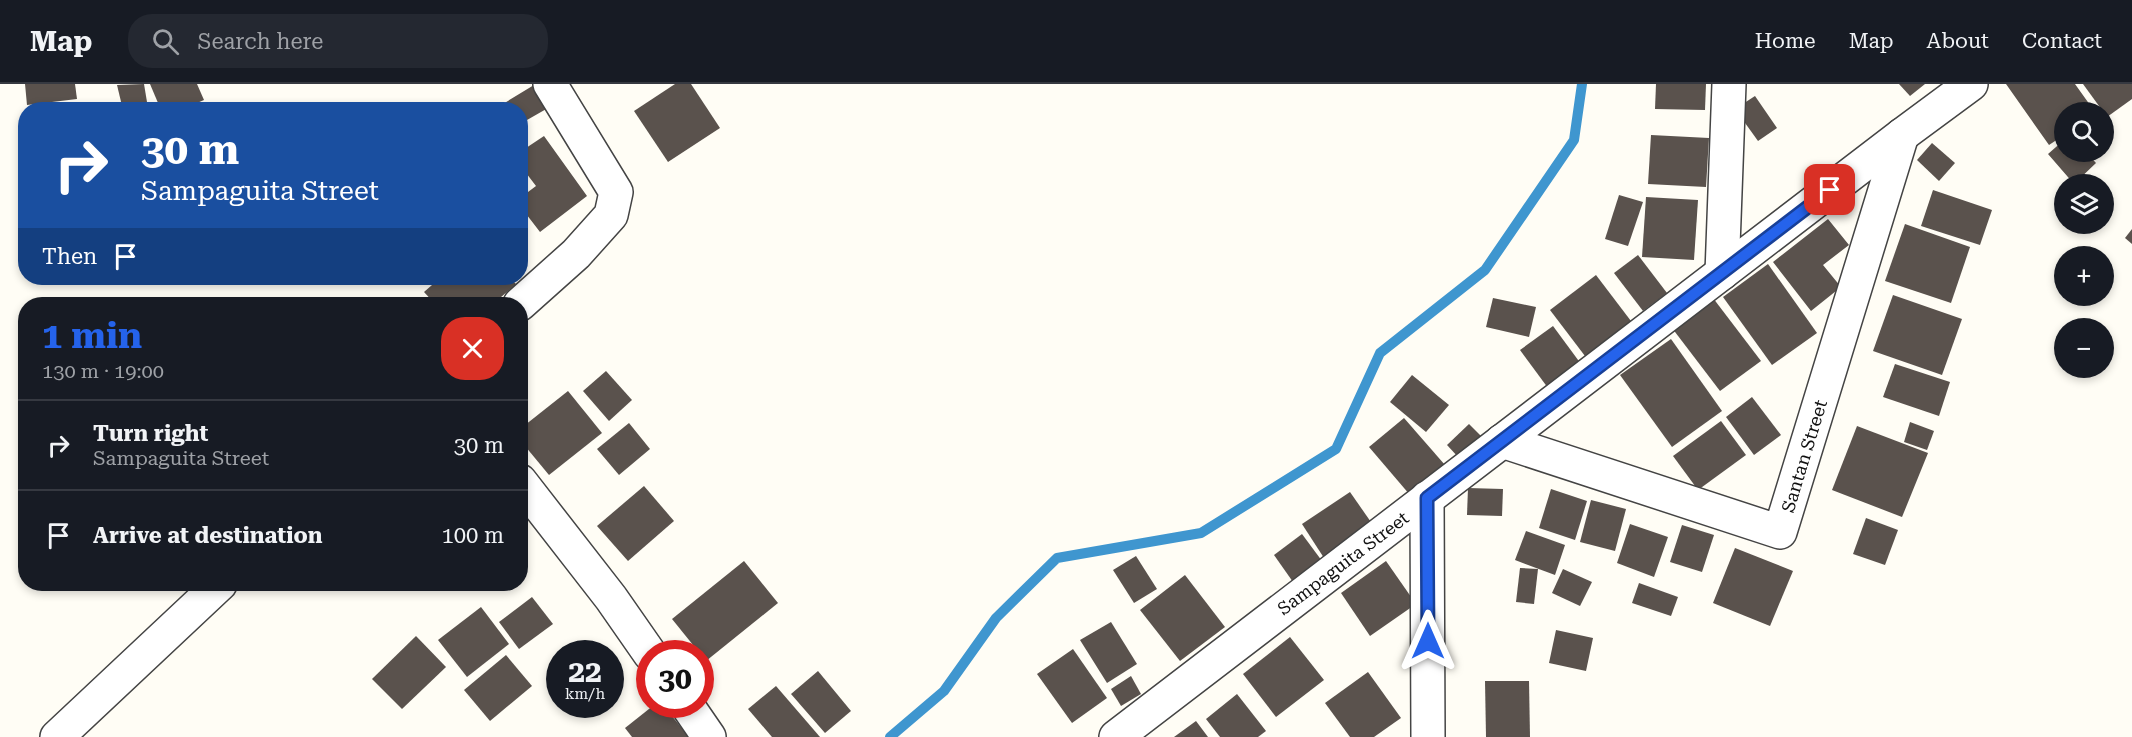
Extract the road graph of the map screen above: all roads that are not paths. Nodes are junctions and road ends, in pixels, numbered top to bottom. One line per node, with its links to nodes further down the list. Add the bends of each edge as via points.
1 (550, 84): 6 (street, via 616,192 611,215 576,254)
2 (1729, 84): 5 (street)
3 (1971, 84): 4 (street, Sampaguita Street)
4 (1902, 135): 5 (street, Sampaguita Street); 7 (street, Santan Street, via 1780,532)
5 (1722, 273): 7 (street, Sampaguita Street)
6 (528, 297)
7 (1502, 441): 9 (street, Sampaguita Street)
8 (528, 491): 11 (street)
9 (1427, 498): 15 (street, Sampaguita Street); 16 (street)
10 (213, 591): 13 (street)
11 (640, 640)
12 (696, 718): 14 (street)
13 (57, 737)
14 (709, 737)
15 (1116, 737)
16 (1428, 737)

